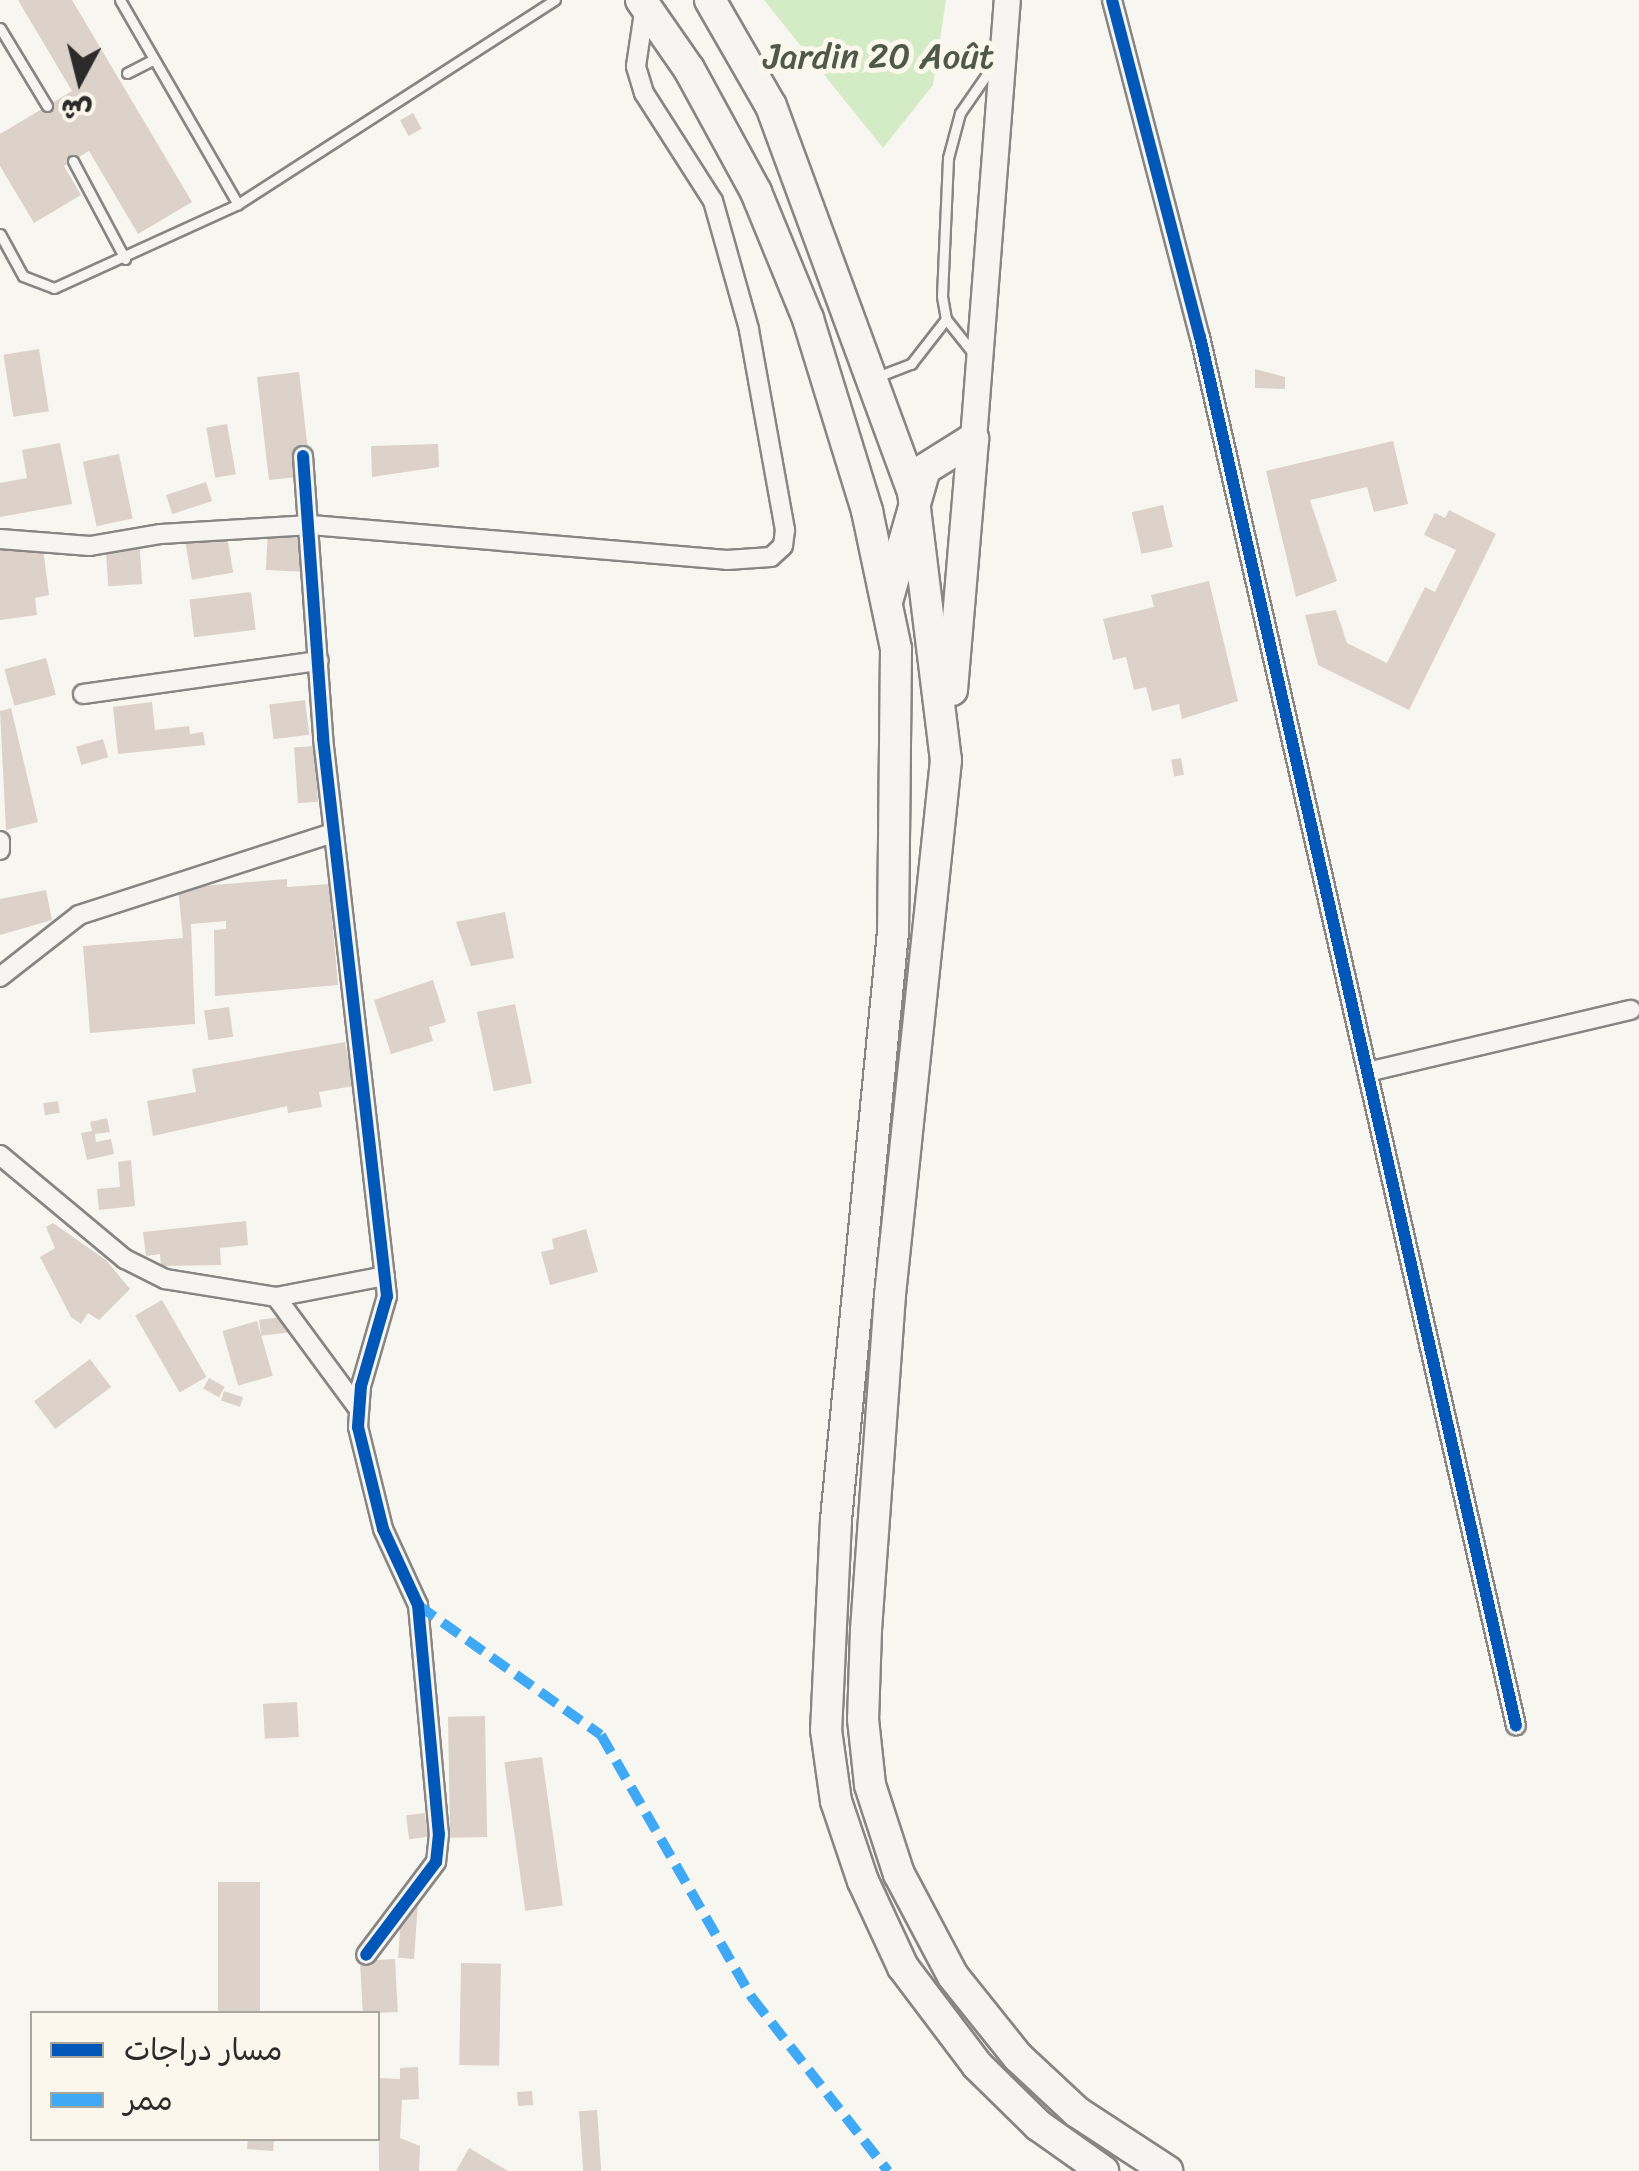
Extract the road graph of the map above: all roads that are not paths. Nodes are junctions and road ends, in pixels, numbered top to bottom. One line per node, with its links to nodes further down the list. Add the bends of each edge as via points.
1 (120, 0): 9 (lane)
2 (555, 0): 13 (lane)
3 (710, 0): 18 (highway, via 770,106)
4 (1007, 0): 8 (main road)
5 (1112, 0): 33 (street, via 1200,338)
6 (644, 3): 22 (street, via 640,79 728,238 783,510 783,546 772,557 726,560); 24 (highway, via 689,69 756,192 808,319 867,511)
7 (0, 28): 11 (lane)
8 (1003, 50): 16 (lane, via 960,113 948,158 939,273); 17 (main road)
9 (154, 59): 10 (lane); 13 (lane)
10 (127, 73)
11 (46, 106)
12 (73, 161): 15 (lane)
13 (238, 204): 15 (lane)
14 (0, 234): 15 (lane, via 23,276 54,288)
15 (125, 259)
16 (946, 319): 17 (lane); 18 (lane, via 911,364)
17 (980, 362): 19 (main road)
18 (873, 378): 21 (highway)
19 (973, 438): 21 (highway, via 941,454); 27 (highway)
20 (304, 456): 22 (street)
21 (913, 492): 24 (highway); 27 (highway)
22 (311, 526): 23 (street, via 160,534 90,546); 25 (street)
23 (0, 539)
24 (886, 602): 40 (highway, via 896,648 899,826 836,1520 826,1730 836,1801 903,1967 977,2065 1038,2125)
25 (319, 662): 26 (street); 28 (street)
26 (83, 694)
27 (946, 760): 41 (highway, via 890,1295 866,1630 863,1720 870,1785 900,1874 952,1976 1018,2056 1077,2112)
28 (333, 833): 31 (street, via 79,915); 35 (street)
29 (0, 841): 30 (street)
30 (0, 850)
31 (0, 977)
32 (1631, 1010): 33 (street)
33 (1372, 1071): 38 (street)
34 (0, 1154): 36 (street, via 137,1267)
35 (385, 1276): 36 (street); 37 (street, via 384,1322)
36 (276, 1297): 37 (street)
37 (358, 1406): 39 (street, via 368,1481 418,1606 439,1834 436,1862)
38 (1516, 1726)
39 (366, 1956)
40 (1103, 2171)
41 (1166, 2171)

